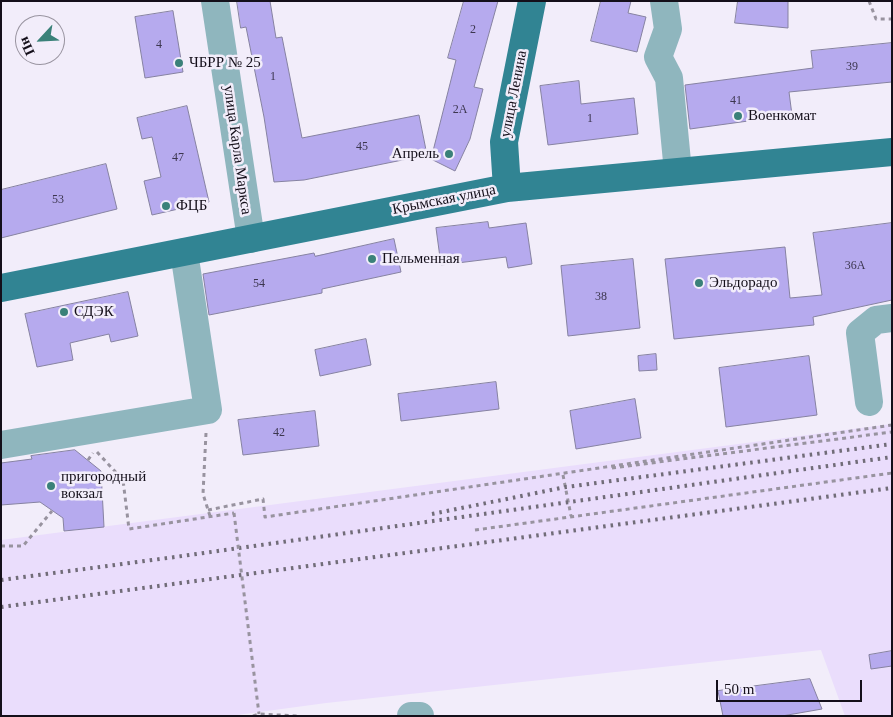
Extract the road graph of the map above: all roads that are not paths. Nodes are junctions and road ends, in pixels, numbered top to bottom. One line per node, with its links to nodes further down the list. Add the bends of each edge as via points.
1 (215, 1): 7 (street, улица Карла Маркса)
2 (532, 1): 6 (main road, улица Ленина, via 504,142)
3 (664, 1): 5 (street, via 668,29 658,57 669,78)
4 (892, 152): 5 (main road, Крымская улица)
5 (678, 172): 6 (main road, Крымская улица)
6 (507, 188): 7 (main road, Крымская улица)
7 (251, 239): 8 (main road, Крымская улица)
8 (184, 252): 9 (main road, Крымская улица); 12 (street, via 208,410)
9 (1, 288)
10 (892, 318): 11 (street, via 876,320 860,333)
11 (869, 402)
12 (1, 445)

